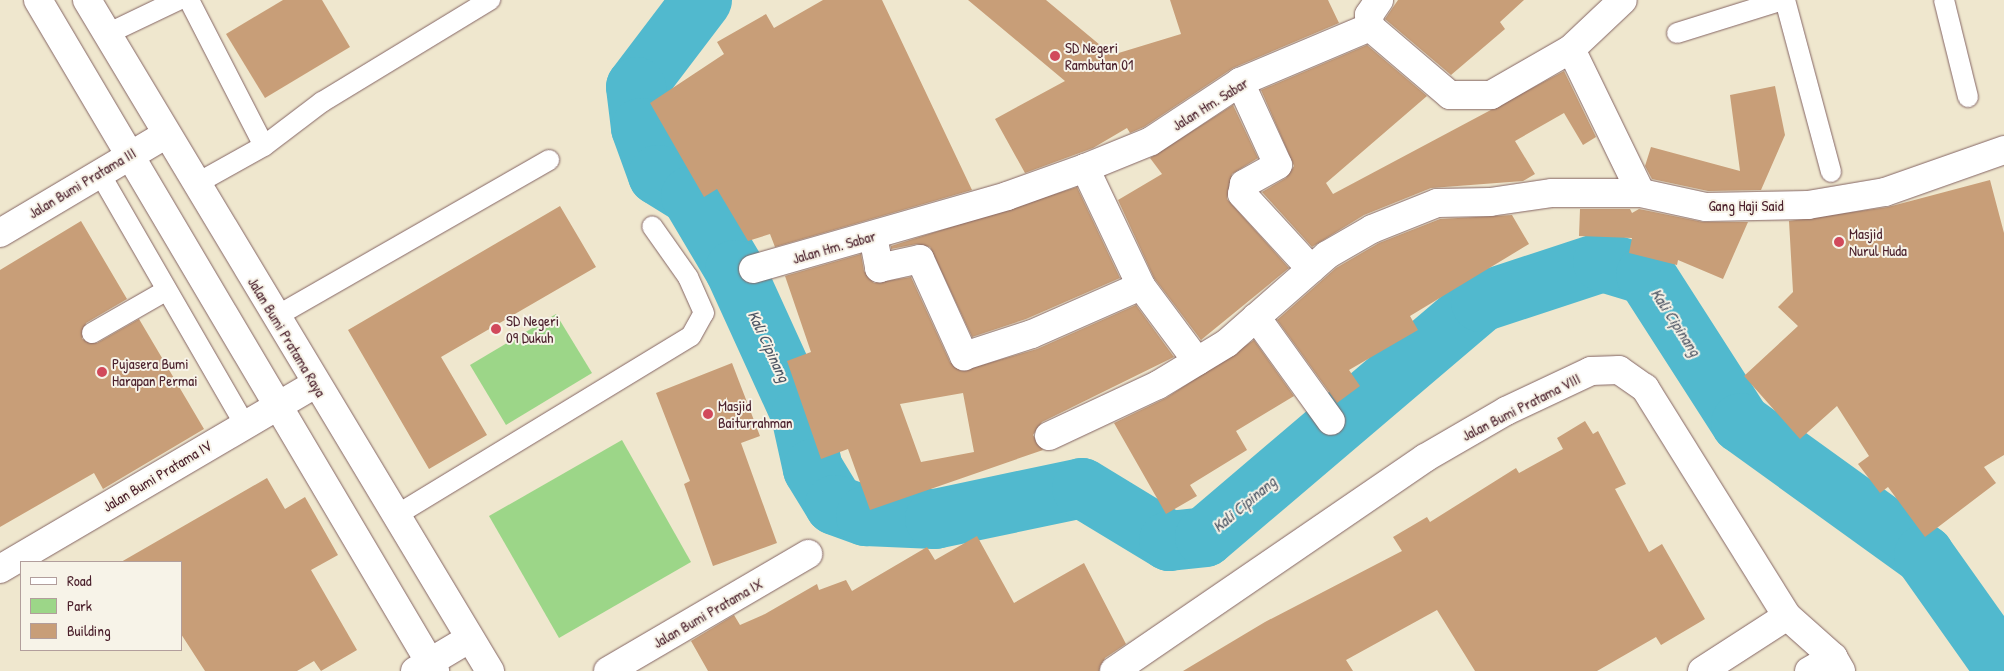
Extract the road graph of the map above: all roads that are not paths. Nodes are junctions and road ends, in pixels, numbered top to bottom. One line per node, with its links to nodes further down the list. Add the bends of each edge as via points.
1 (38, 0): 19 (street)
2 (87, 0): 12 (street, Jalan Bumi Pratama Raya)
3 (178, 0): 12 (lane)
4 (189, 0): 17 (lane)
5 (490, 0): 17 (lane, via 322,102)
6 (1379, 0): 10 (street, via 1369,15)
7 (1623, 0): 13 (street)
8 (1784, 0): 11 (lane); 23 (lane)
9 (1944, 0): 15 (lane)
10 (1370, 26): 13 (street, via 1450,95 1461,98 1491,95); 14 (street, Jalan Hm. Sabar)
11 (1677, 33)
12 (107, 34): 16 (street, Jalan Bumi Pratama Raya)
13 (1570, 49): 25 (street)
14 (1240, 82): 21 (street, Jalan Hm. Sabar, via 1151,141); 30 (street, via 1278,165 1244,184 1242,194)
15 (1968, 97)
16 (165, 135): 19 (street, Jalan Bumi Pratama III); 24 (street, Jalan Bumi Pratama Raya)
17 (264, 146): 24 (lane)
18 (2004, 150): 25 (street, Gang Haji Said, via 1885,192 1808,204 1706,207)
19 (128, 155): 22 (street, Jalan Bumi Pratama III); 38 (street)
20 (549, 160): 33 (lane)
21 (1085, 168): 28 (street, Jalan Hm. Sabar); 31 (street)
22 (99, 172): 27 (street, Jalan Bumi Pratama III); 32 (lane)
23 (1831, 172)
24 (194, 185): 33 (street, Jalan Bumi Pratama Raya)
25 (1641, 193): 30 (street, Gang Haji Said, via 1552,193 1490,202 1437,203 1372,229)
26 (652, 226): 42 (lane, via 688,277 704,313 691,336)
27 (0, 233)
28 (873, 236): 29 (street, Jalan Hm. Sabar); 31 (street, via 879,268 920,259 964,356 1032,334)
29 (753, 269)
30 (1311, 269): 34 (street, Gang Haji Said)
31 (1141, 286): 36 (street)
32 (167, 290): 35 (lane); 40 (lane)
33 (275, 317): 37 (street, Jalan Bumi Pratama Raya)
34 (1256, 317): 36 (street, Gang Haji Said, via 1228,343); 39 (street)
35 (92, 333)
36 (1196, 361): 41 (street, Gang Haji Said)
37 (315, 384): 38 (street, Jalan Bumi Pratama IV); 42 (street, Jalan Bumi Pratama Raya)
38 (276, 406): 40 (street, Jalan Bumi Pratama IV); 48 (street)
39 (1331, 421)
40 (246, 425): 44 (street, Jalan Bumi Pratama IV)
41 (1049, 436)
42 (395, 516): 46 (street, Jalan Bumi Pratama Raya)
43 (808, 554): 50 (street, Jalan Bumi Pratama IX)
44 (0, 569)
45 (1787, 616): 47 (street, Jalan Bumi Pratama VIII); 51 (street, Jalan Bumi Pratama VIII, via 1645,388 1619,370 1591,372 1506,411 1425,458); 52 (street)
46 (469, 639): 48 (street); 49 (street, Jalan Bumi Pratama Raya)
47 (1837, 664): 53 (street)
48 (427, 668)
49 (490, 671)
50 (608, 671)
51 (1114, 671)
52 (1702, 671)
53 (1809, 671)

